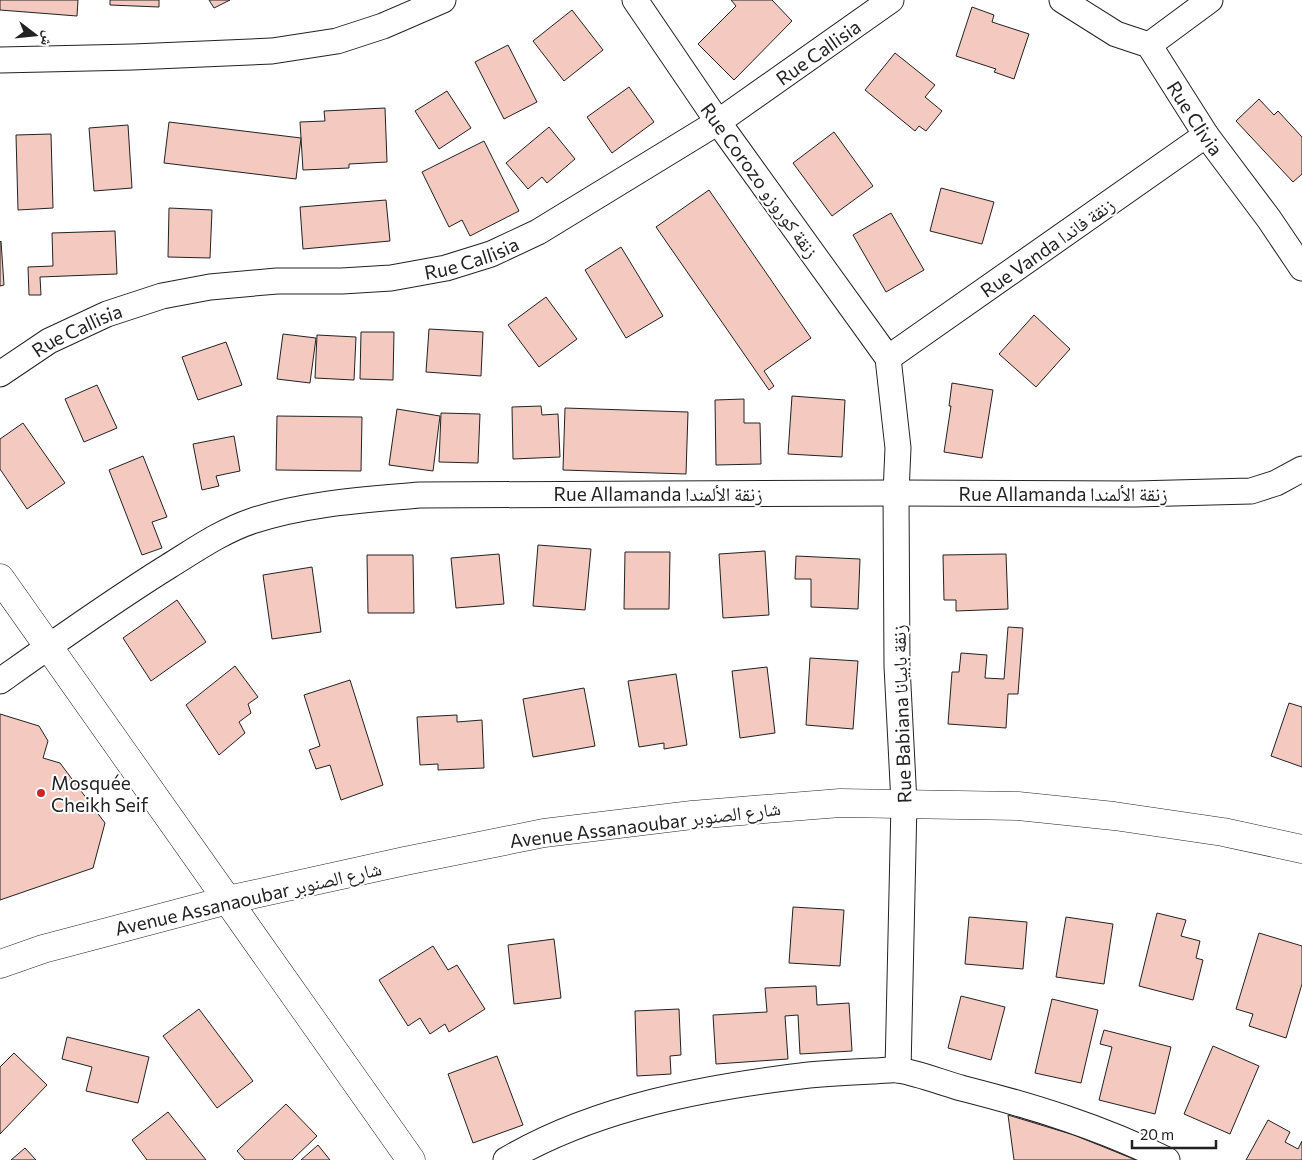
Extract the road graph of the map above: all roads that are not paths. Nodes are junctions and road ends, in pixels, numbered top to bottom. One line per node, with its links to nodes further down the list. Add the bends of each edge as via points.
1 (443, 0): 7 (street, via 383,26 337,41 272,51)
2 (635, 0): 8 (street, Rue Corozo زنقة كوروزو)
3 (891, 0): 8 (street, Rue Callisia)
4 (1062, 0): 6 (street, via 1116,34)
5 (1210, 0): 6 (street)
6 (1149, 46): 9 (street, Rue Clivia)
7 (0, 60)
8 (718, 122): 11 (street, Rue Corozo زنقة كوروزو); 12 (street, Rue Callisia, via 538,232 491,254 446,268 391,278 342,282 277,281 210,287 162,296 107,314 49,342)
9 (1206, 135): 10 (street, Rue Clivia, via 1269,218); 11 (street, Rue Vanda زنقة فاندا)
10 (1302, 268)
11 (888, 358): 14 (street, Rue Babiana زنقة بابيانا, via 898,448)
12 (0, 374)
13 (1302, 469): 14 (street, Rue Allamanda زنقة الألمندا, via 1276,483 1251,491)
14 (896, 493): 16 (street, Rue Allamanda زنقة الألمندا, via 420,495 303,508 251,522 208,542); 18 (street, Rue Babiana زنقة بابيانا, via 897,666)
15 (0, 578): 16 (street)
16 (48, 647): 17 (street, Rue Allamanda زنقة الألمندا); 20 (street)
17 (0, 681)
18 (904, 803): 19 (street, Avenue Assanaoubar شارع الصنوبر, via 1018,806 1114,816 1223,832); 20 (street, Avenue Assanaoubar شارع الصنوبر, via 840,803 692,815 544,833); 22 (street, Rue Babiana زنقة بابيانا)
19 (1302, 849)
20 (228, 900): 21 (street, Avenue Assanaoubar شارع الصنوبر, via 43,949); 23 (street)
21 (0, 964)
22 (898, 1070): 24 (street, via 828,1073 680,1094 598,1118 530,1145); 25 (street, via 1070,1120 1130,1142)
23 (411, 1160)
24 (506, 1160)
25 (1167, 1160)

